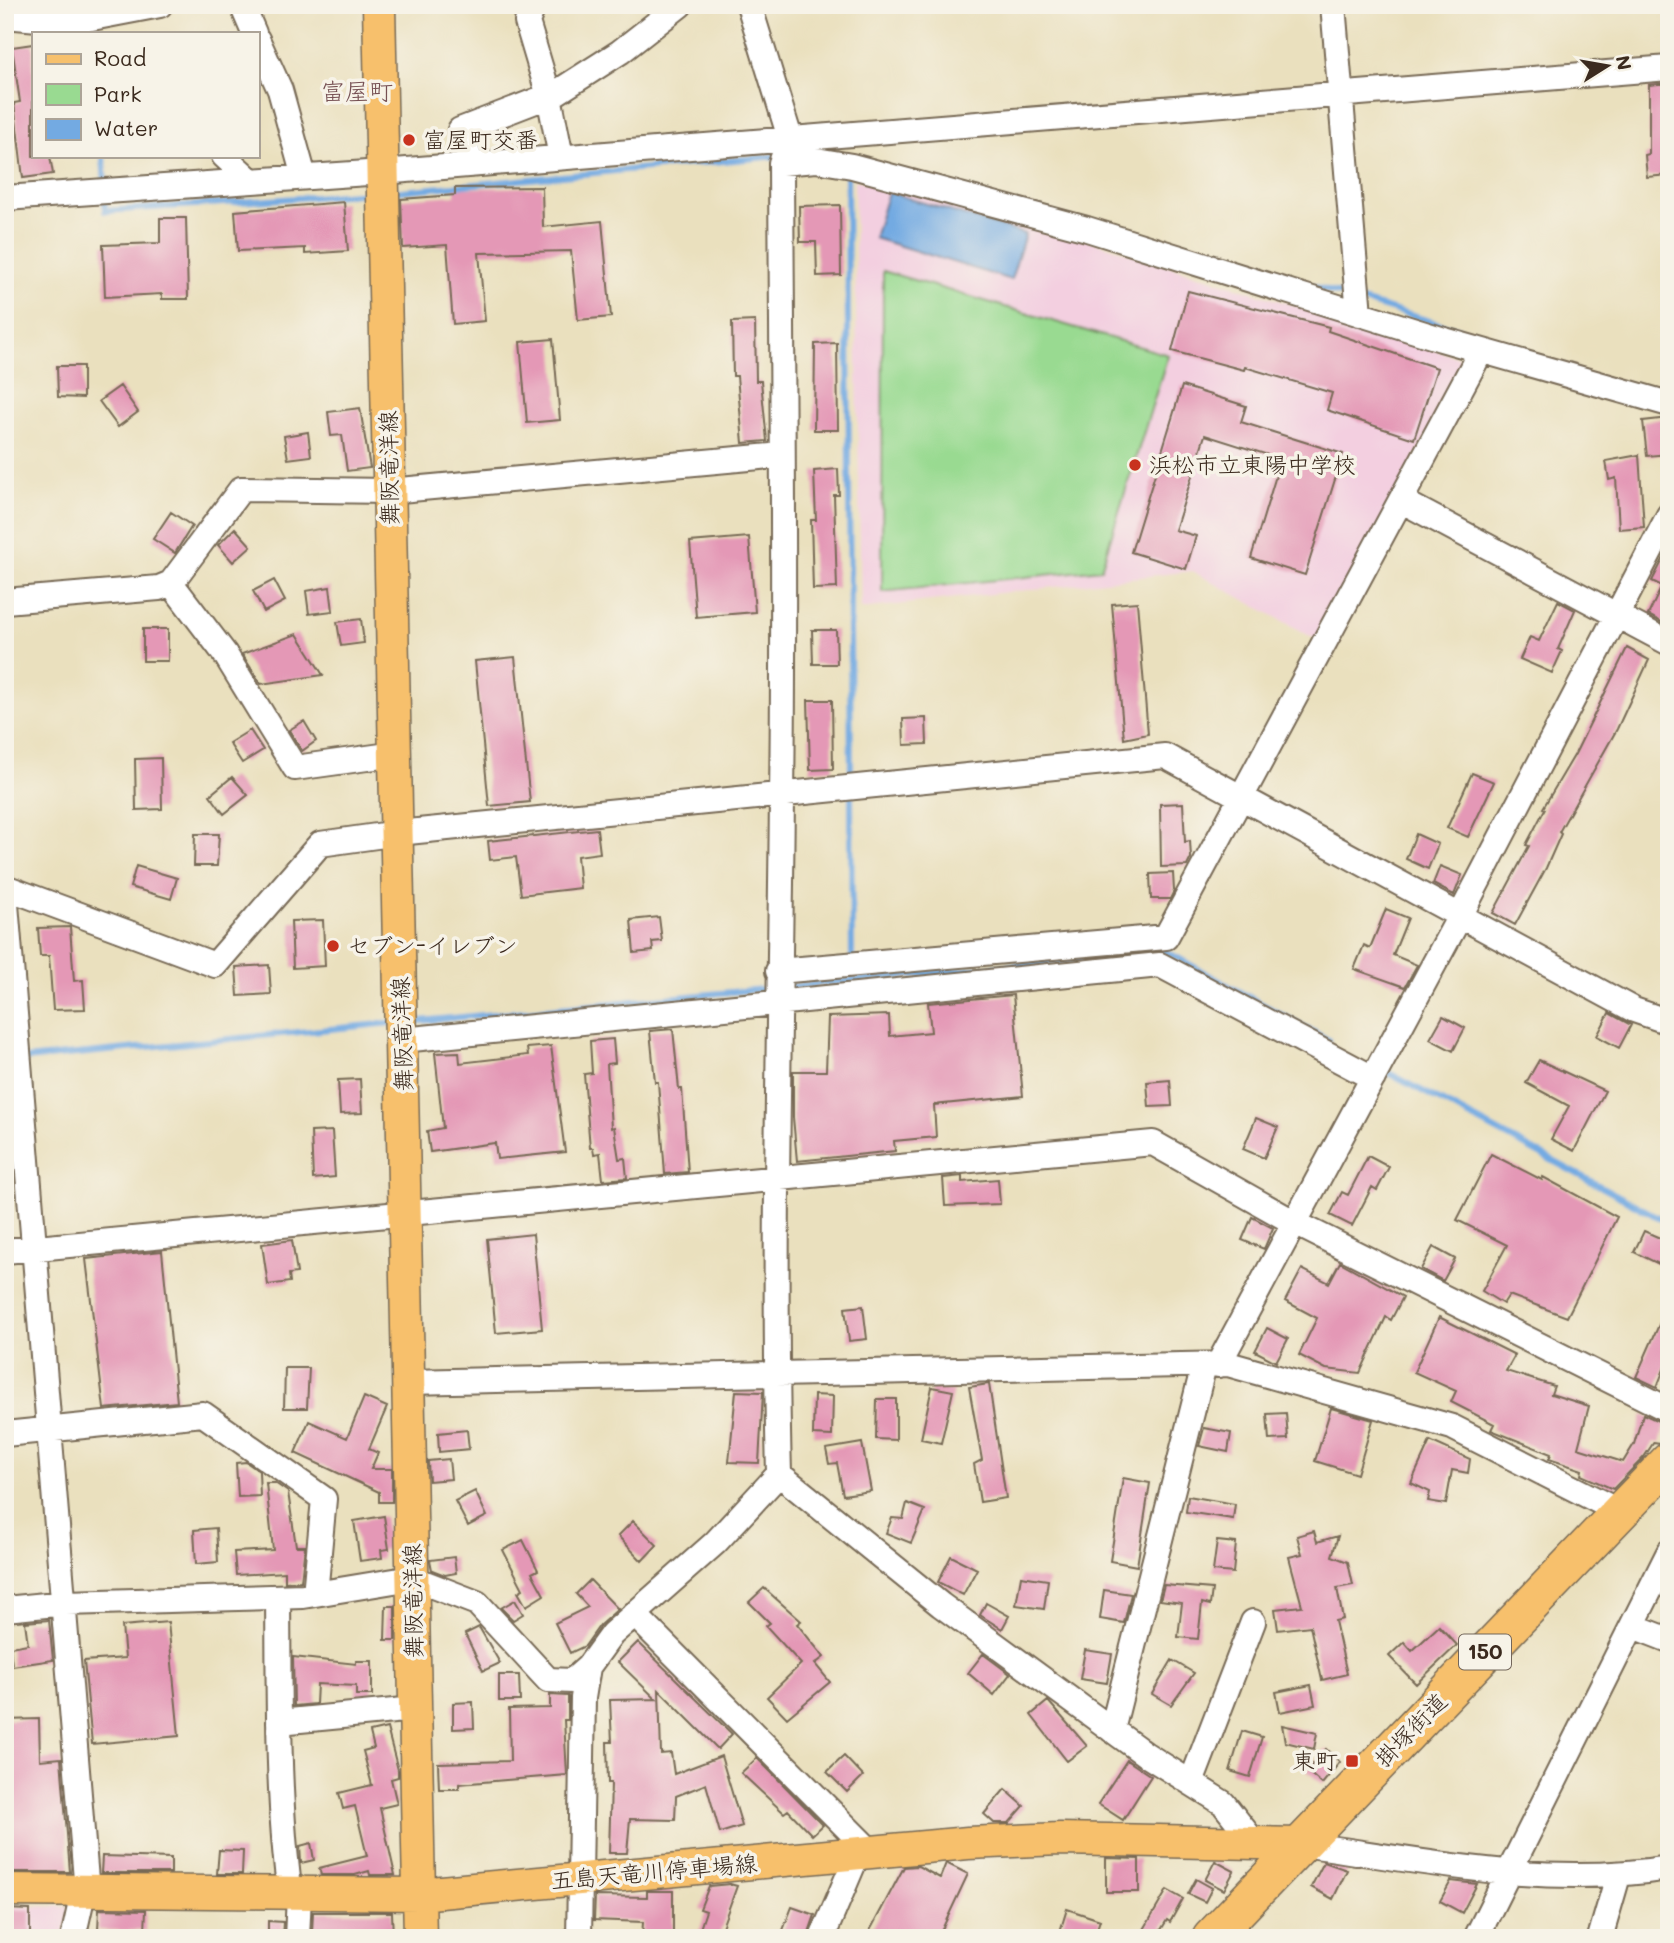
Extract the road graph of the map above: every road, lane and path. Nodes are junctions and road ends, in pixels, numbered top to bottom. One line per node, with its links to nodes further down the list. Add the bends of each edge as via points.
1 (160, 5): 9 (street)
2 (242, 5): 10 (street)
3 (379, 5): 20 (main road, 舞阪竜洋線)
4 (534, 5): 13 (street, via 527,22)
5 (680, 5): 13 (street, via 620,52)
6 (749, 5): 15 (street)
7 (1332, 5): 14 (street)
8 (5, 16): 9 (street)
9 (115, 24)
10 (254, 32)
11 (259, 43): 21 (street, via 280,90)
12 (1669, 68): 14 (street)
13 (549, 96): 16 (street); 19 (street, via 460,130)
14 (1340, 96): 15 (street); 24 (street)
15 (790, 138): 16 (street); 18 (street)
16 (561, 157): 19 (street)
17 (226, 158): 22 (street)
18 (780, 163): 24 (street, via 816,160 852,166 1087,229); 27 (street)
19 (472, 164): 20 (street)
20 (382, 172): 21 (street); 28 (main road, 舞阪竜洋線)
21 (304, 177): 22 (street)
22 (250, 180): 23 (street)
23 (5, 198)
24 (1359, 314): 25 (street)
25 (1481, 351): 26 (street); 29 (street)
26 (1669, 404)
27 (782, 455): 28 (street); 36 (street)
28 (389, 491): 31 (street, via 241,489); 35 (main road, 舞阪竜洋線)
29 (1402, 501): 33 (street); 37 (street)
30 (1669, 515): 33 (street)
31 (171, 583): 32 (street, via 159,588); 35 (street, via 225,654 295,768)
32 (5, 601)
33 (1615, 615): 34 (street); 41 (street)
34 (1669, 643)
35 (396, 754): 38 (main road, 舞阪竜洋線)
36 (782, 796): 37 (street, via 1164,756); 38 (street); 42 (street)
37 (1241, 797): 41 (street); 42 (street, via 1166,937)
38 (398, 833): 39 (street, via 320,844 215,965); 45 (main road, 舞阪竜洋線)
39 (5, 887)
40 (5, 892): 50 (street)
41 (1460, 916): 44 (street, via 1634,1010); 46 (street)
42 (778, 971): 43 (street)
43 (778, 1004): 45 (street); 46 (street, via 1160,965); 47 (street)
44 (1669, 1022)
45 (402, 1042): 48 (main road, 舞阪竜洋線)
46 (1376, 1072): 49 (street)
47 (779, 1178): 48 (street); 49 (street, via 1153,1143); 53 (street)
48 (406, 1215): 50 (street); 54 (main road, 舞阪竜洋線)
49 (1295, 1223): 52 (street); 55 (street)
50 (35, 1248): 51 (street); 56 (street)
51 (5, 1251)
52 (1211, 1365): 53 (street); 60 (street, via 1228,1364 1452,1427); 74 (street)
53 (776, 1374): 54 (street); 59 (street)
54 (409, 1382): 62 (main road, 舞阪竜洋線)
55 (1669, 1410)
56 (51, 1430): 57 (street); 63 (street, via 203,1413 324,1499); 65 (street)
57 (5, 1434)
58 (1669, 1461): 60 (highway, 掛塚街道 / 150)
59 (779, 1474): 67 (street, via 715,1543); 74 (street, via 941,1605)
60 (1620, 1512): 77 (highway, 掛塚街道 / 150)
61 (1669, 1552): 69 (street)
62 (412, 1578): 63 (street); 71 (street, via 477,1604 548,1680 572,1681); 72 (main road, 舞阪竜洋線)
63 (315, 1594): 64 (street)
64 (278, 1597): 65 (street); 73 (street)
65 (66, 1603): 66 (street); 84 (street, via 86,1880)
66 (5, 1609)
67 (634, 1614): 71 (street, via 612,1634); 78 (street)
68 (1253, 1622): 75 (street)
69 (1633, 1626): 70 (street); 80 (street)
70 (1669, 1640)
71 (588, 1667): 82 (street, via 583,1698)
72 (415, 1709): 73 (street); 85 (main road, 舞阪竜洋線)
73 (279, 1722): 86 (street, via 283,1842)
74 (1112, 1730): 75 (street)
75 (1191, 1783): 76 (street, via 1223,1803)
76 (1254, 1841): 77 (main road, 五島天竜川停車場線); 78 (main road, 五島天竜川停車場線, via 1060,1839)
77 (1302, 1844): 80 (street); 92 (highway, 掛塚街道 / 150)
78 (864, 1853): 82 (main road, 五島天竜川停車場線); 87 (street)
79 (1669, 1868): 81 (street)
80 (1508, 1873): 81 (street); 93 (street)
81 (1618, 1876): 94 (street)
82 (581, 1879): 85 (main road, 五島天竜川停車場線); 91 (street)
83 (5, 1890): 84 (main road, 五島天竜川停車場線)
84 (82, 1892): 86 (main road, 五島天竜川停車場線); 88 (street)
85 (419, 1894): 86 (main road, 五島天竜川停車場線); 90 (main road, 舞阪竜洋線)
86 (294, 1895): 89 (street)
87 (831, 1935)
88 (73, 1938)
89 (297, 1938)
90 (420, 1938)
91 (579, 1938)
92 (1211, 1938)
93 (1476, 1938)
94 (1600, 1938)

